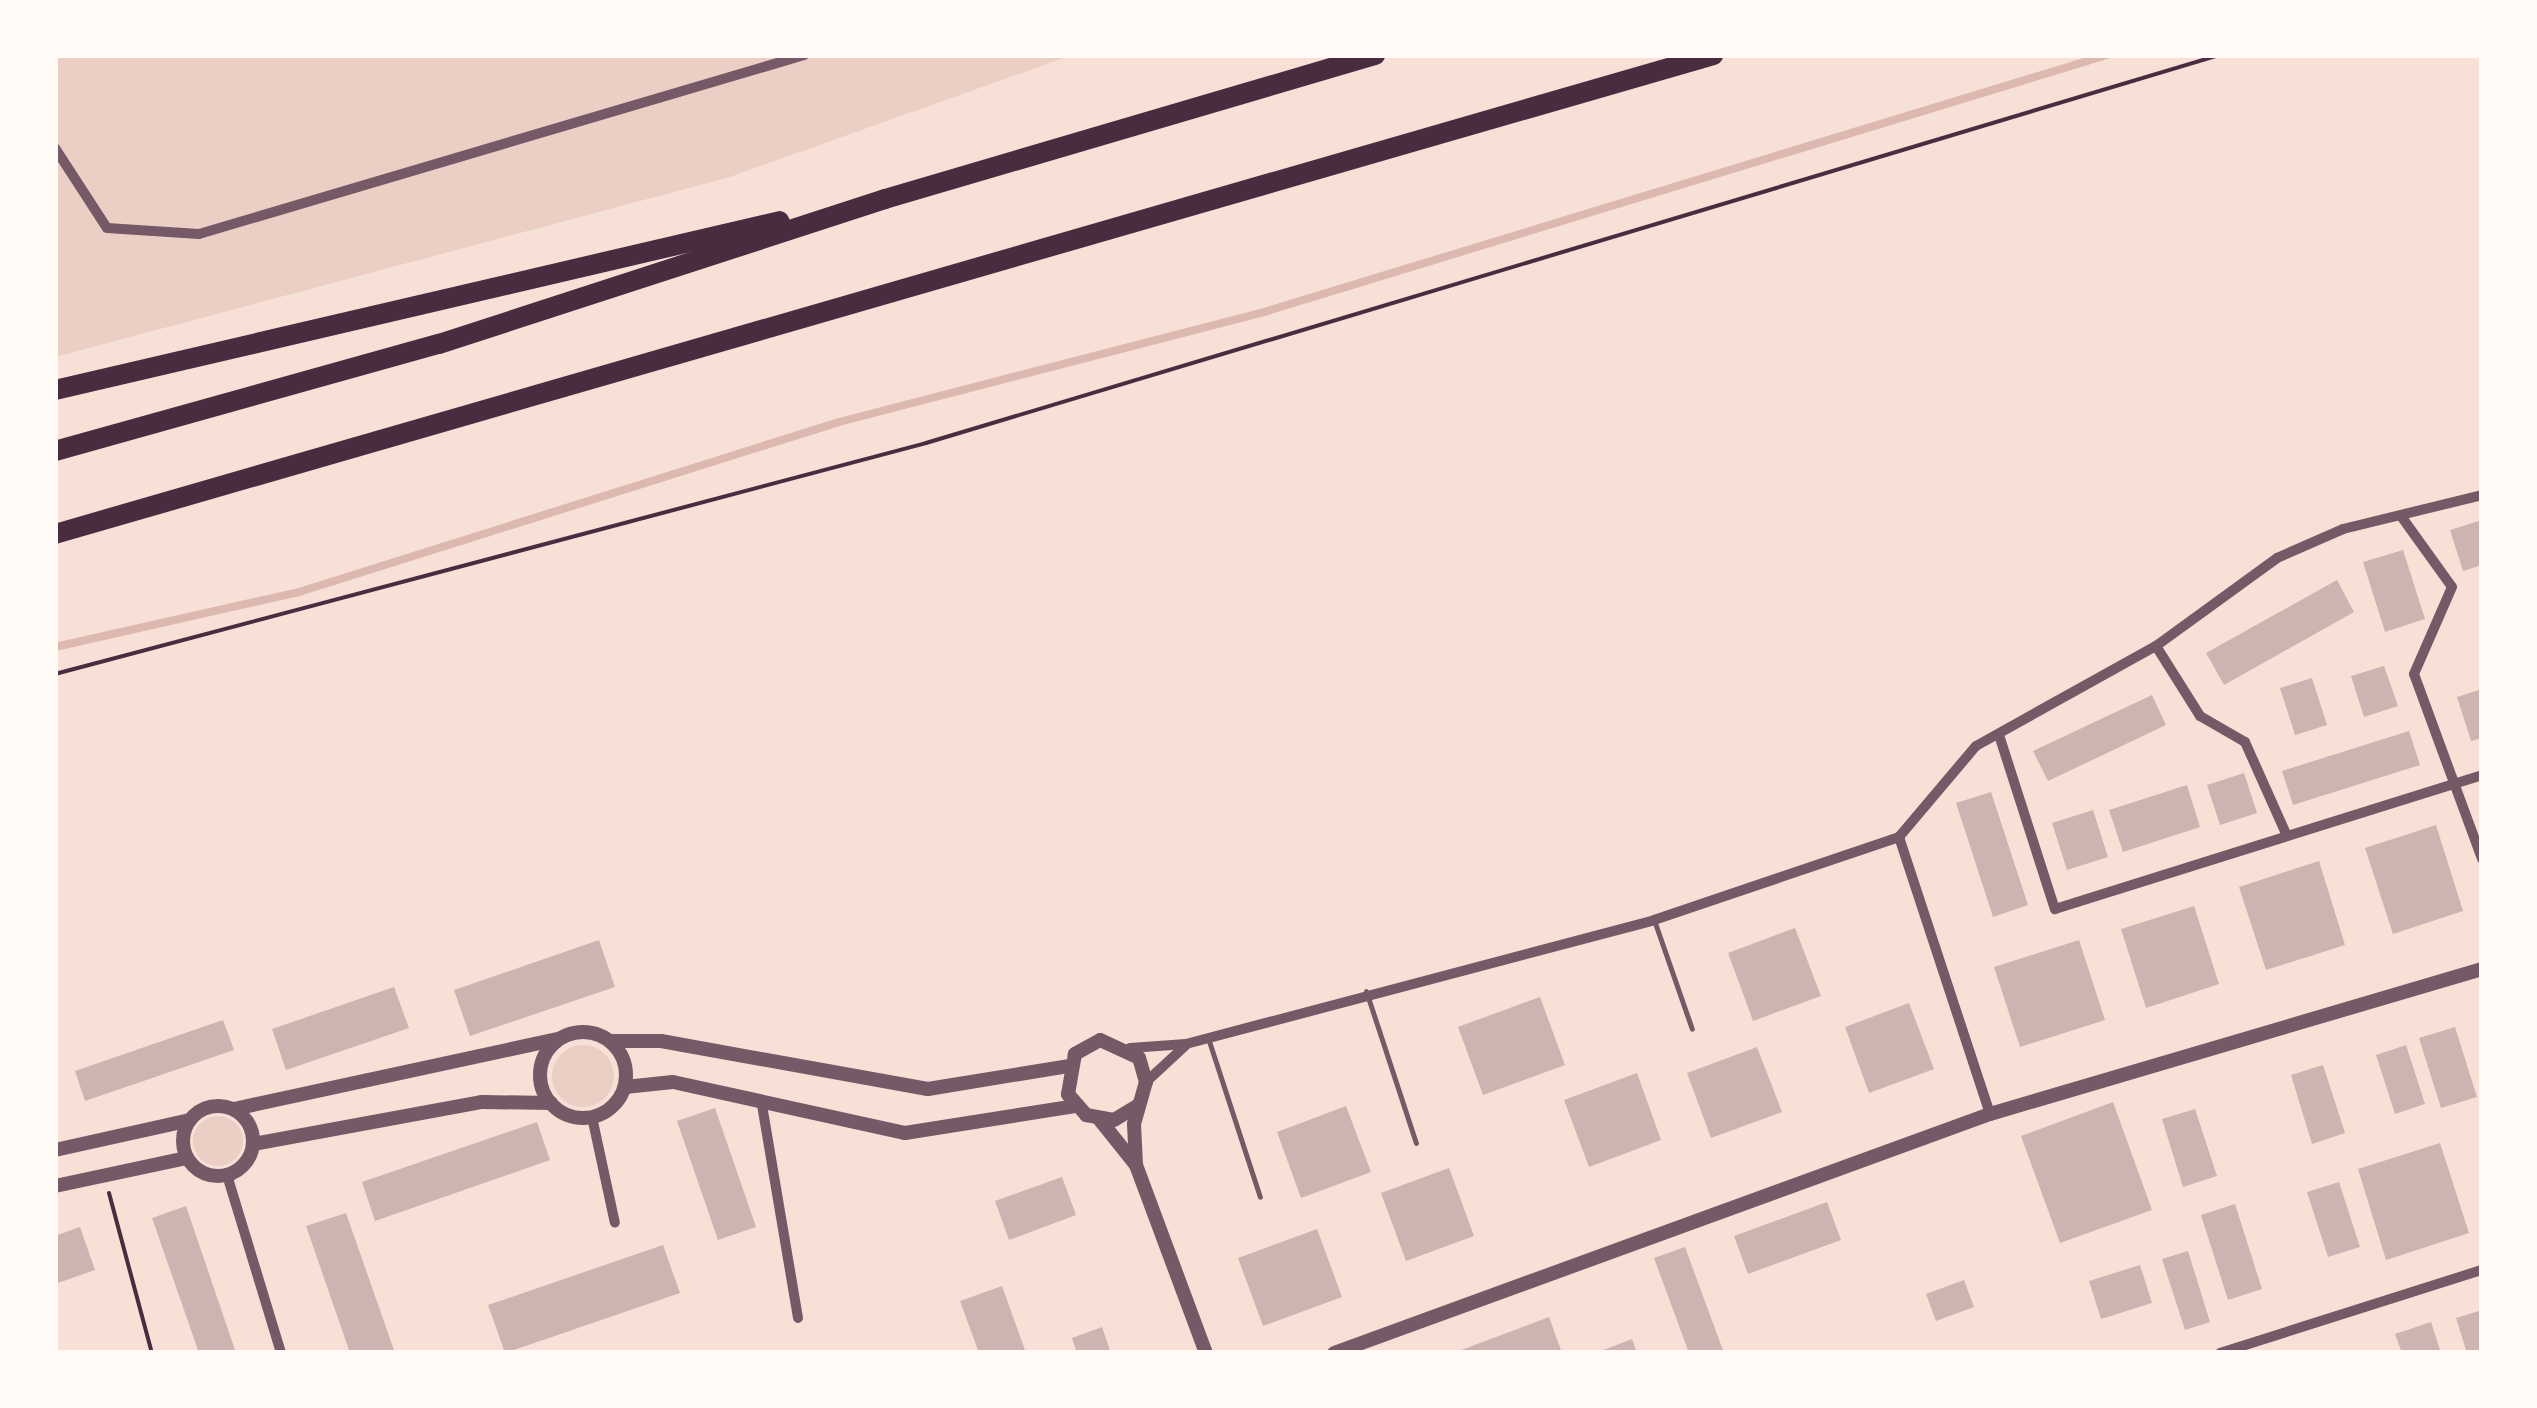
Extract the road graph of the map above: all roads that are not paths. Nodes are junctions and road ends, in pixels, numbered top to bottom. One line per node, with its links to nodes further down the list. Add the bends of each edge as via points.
1 (804, 55): 4 (street, via 199,234 107,228)
2 (1375, 55): 5 (highway)
3 (1713, 55): 10 (highway)
4 (55, 148)
5 (885, 198): 6 (highway, via 470,287); 7 (highway, via 440,344)
6 (55, 390)
7 (55, 451)
8 (2482, 495): 9 (street)
9 (2401, 516): 11 (street, via 2276,558); 14 (street, via 2452,586 2414,674)
10 (55, 534)
11 (2156, 646): 12 (street); 15 (street, via 2200,716 2244,742)
12 (1999, 735): 15 (street, via 2055,908); 16 (street, via 1956,764)
13 (2482, 775): 14 (street)
14 (2453, 784): 15 (street); 17 (street)
15 (2287, 836)
16 (1899, 837): 18 (street); 35 (street)
17 (2482, 858)
18 (1654, 920): 20 (street); 21 (lane)
19 (2482, 969): 35 (street)
20 (1366, 990): 22 (street); 39 (lane)
21 (1692, 1028)
22 (1208, 1037): 25 (street); 46 (lane)
23 (558, 1039): 24 (street, via 585,1031); 30 (street, via 540,1076); 34 (street)
24 (611, 1041): 27 (street, via 661,1042 928,1089); 29 (street)
25 (1186, 1044): 26 (street); 28 (street)
26 (1130, 1048): 27 (street, via 1100,1040); 28 (street)
27 (1068, 1066): 32 (street)
28 (1146, 1082): 33 (street)
29 (625, 1086): 31 (street, via 673,1082); 36 (street)
30 (551, 1103): 36 (street); 40 (street, via 482,1102)
31 (762, 1105): 32 (street, via 906,1133); 49 (street)
32 (1075, 1106): 38 (street)
33 (1137, 1106): 38 (street); 43 (street)
34 (234, 1109): 37 (street, via 214,1106); 40 (street)
35 (1990, 1114): 52 (street)
36 (592, 1117): 47 (street)
37 (190, 1120): 41 (street); 42 (street)
38 (1100, 1120): 43 (street)
39 (1416, 1143)
40 (253, 1144): 44 (street)
41 (55, 1150)
42 (187, 1158): 44 (street); 45 (street)
43 (1136, 1165): 51 (street)
44 (226, 1175): 50 (street)
45 (55, 1186)
46 (1260, 1197)
47 (615, 1223)
48 (2482, 1270): 53 (street)
49 (798, 1318)
50 (281, 1353)
51 (1206, 1353)
52 (1334, 1353)
53 (2220, 1353)

